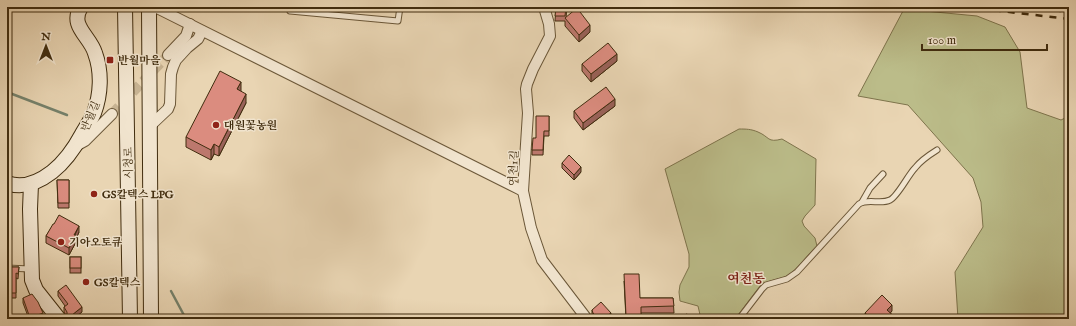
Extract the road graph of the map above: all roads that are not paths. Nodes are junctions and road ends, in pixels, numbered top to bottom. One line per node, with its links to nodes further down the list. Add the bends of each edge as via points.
1 (81, 7): 13 (street, 반월길, via 77,15 78,26 95,52 100,87 93,114)
2 (125, 7): 24 (street, 시청로)
3 (149, 7): 12 (street, 시청로)
4 (155, 7): 8 (street)
5 (291, 7): 6 (lane, via 290,11 398,21)
6 (400, 7)
7 (544, 7): 18 (street, 여천1길, via 550,36 531,73 526,89 528,113)
8 (190, 24): 9 (street); 10 (street, via 186,36)
9 (202, 31): 12 (street, via 198,39 176,60 171,74 170,104); 18 (street)
10 (168, 55)
11 (112, 114): 13 (street, via 85,141)
12 (150, 126): 25 (street, 시청로, via 155,264)
13 (76, 146): 17 (street, 반월길, via 58,167)
14 (937, 150): 19 (lane, via 922,160 890,200)
15 (883, 174): 19 (lane)
16 (9, 183): 17 (street); 20 (street, via 25,195)
17 (31, 184): 20 (street)
18 (523, 191): 26 (street, 여천1길, via 531,228 542,260)
19 (862, 202): 27 (lane, via 797,272 787,279 762,288)
20 (30, 209): 22 (street)
21 (7, 268): 22 (lane)
22 (31, 269): 23 (street, via 34,285)
23 (59, 319)
24 (130, 319)
25 (152, 319)
26 (587, 319)
27 (739, 319)

